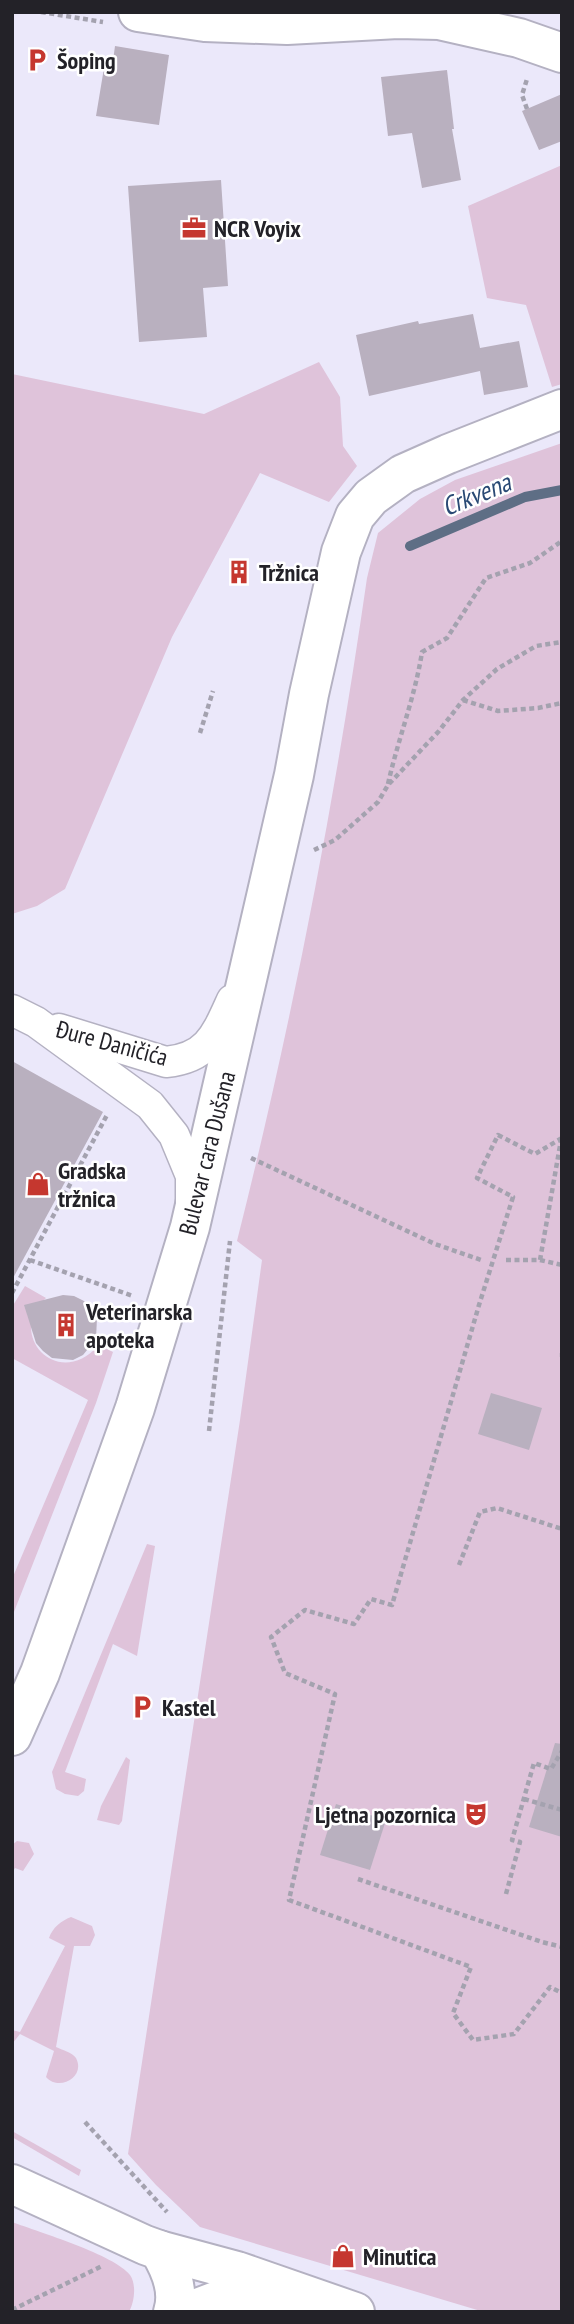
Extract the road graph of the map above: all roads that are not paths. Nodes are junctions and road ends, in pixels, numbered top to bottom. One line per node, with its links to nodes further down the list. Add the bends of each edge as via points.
1 (138, 12): 2 (street, via 205,22 287,25)
2 (436, 16): 3 (street)
3 (562, 53)
4 (562, 409): 5 (street, Bulevar cara Dušana, via 403,474 371,497 355,516 341,552)
5 (253, 954): 6 (street, Đure Daničića, via 210,1043 183,1060 166,1062); 7 (street, Bulevar cara Dušana)
6 (24, 1016): 7 (street, Đure Daničića, via 150,1105 164,1121 191,1176)
7 (190, 1227): 8 (street, Bulevar cara Dušana, via 121,1448 40,1673)
8 (12, 1736)
9 (19, 2185): 10 (street, via 145,2245)
10 (166, 2234): 11 (street, via 237,2271); 12 (street, via 176,2304)
11 (318, 2300): 13 (street, via 229,2296); 14 (street)
12 (173, 2312)
13 (187, 2312)
14 (355, 2312)

